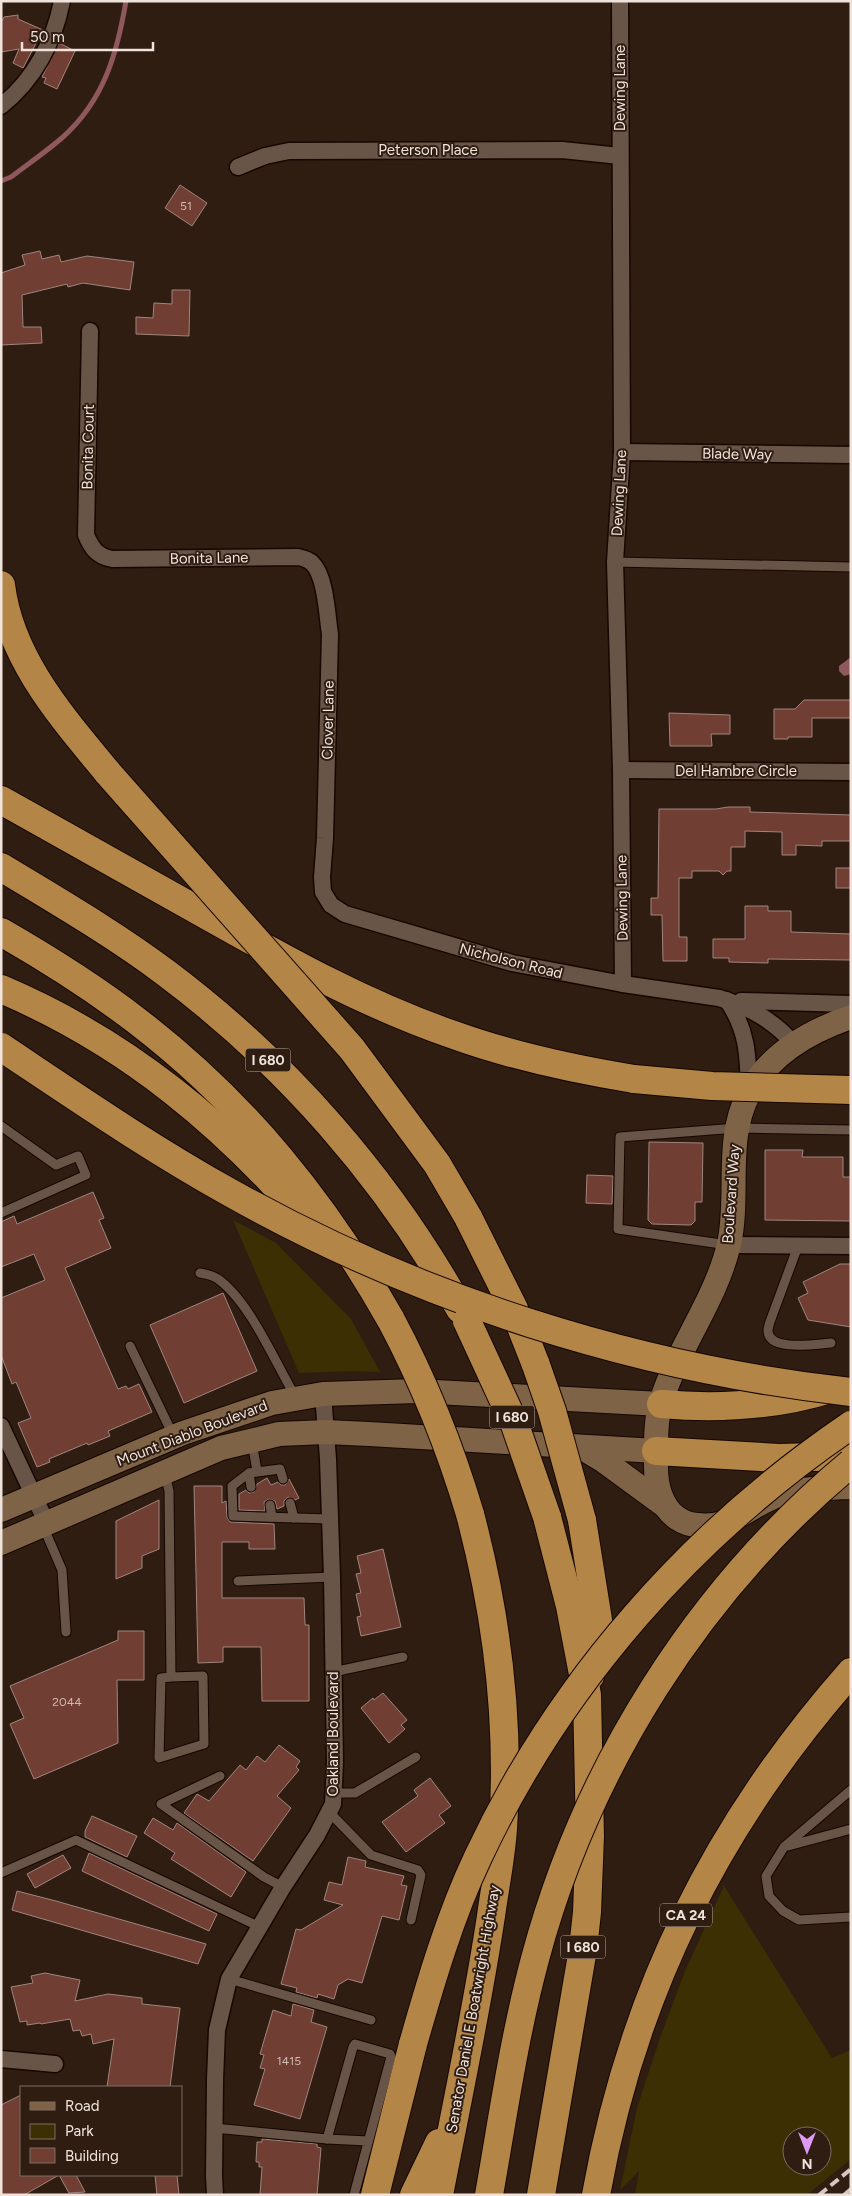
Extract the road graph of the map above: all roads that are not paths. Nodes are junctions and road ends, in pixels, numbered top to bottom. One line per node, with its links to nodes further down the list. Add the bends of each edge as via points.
1 (62, 1): 3 (street, via 52,37 30,78)
2 (620, 1): 4 (street, Dewing Lane)
3 (1, 106)
4 (620, 156): 5 (street, Peterson Place, via 562,150 289,151); 7 (street, Dewing Lane)
5 (238, 167)
6 (90, 332): 9 (street, Bonita Court, via 86,535 91,548)
7 (622, 452): 8 (street, Blade Way); 10 (street, Dewing Lane)
8 (851, 455)
9 (101, 557): 11 (street, Bonita Lane, via 298,557)
10 (615, 562): 12 (lane); 14 (street, Dewing Lane)
11 (314, 565): 18 (street, Clover Lane, via 321,581 330,634)
12 (851, 566)
13 (1, 585): 78 (highway, bridge, via 13,634 51,701 108,773 352,1049 436,1164 468,1217 514,1309 536,1365 552,1410 582,1520 598,1620)
14 (621, 770): 15 (street, Del Hambre Circle); 20 (street, Dewing Lane)
15 (851, 772)
16 (1, 800): 27 (highway, bridge, via 283,958 385,1008 489,1047 634,1079 712,1086)
17 (1, 867): 78 (highway, I 680, bridge, via 165,972 226,1021 283,1074 382,1188 426,1251 467,1321 515,1424 547,1517 570,1606)
18 (322, 877): 20 (street, Nicholson Road, via 323,892 331,905 345,914 512,963)
19 (1, 932): 37 (highway, Senator Daniel E Boatwright Highway, via 74,976 138,1021 226,1099 278,1154 324,1212)
20 (623, 984): 22 (street, Nicholson Road)
21 (1, 989): 37 (highway, via 101,1039 208,1119 266,1174)
22 (727, 1000): 23 (street, Nicholson Road); 25 (street, Nicholson Road, via 767,1018); 28 (street, Boulevard Way, via 745,1037)
23 (851, 1004)
24 (851, 1017): 25 (main road, Boulevard Way)
25 (794, 1044): 28 (main road, Boulevard Way, via 766,1068)
26 (1, 1047): 41 (highway, bridge, via 130,1133 230,1193 332,1245 402,1275 509,1315 618,1348 733,1374)
27 (851, 1090)
28 (749, 1092): 30 (main road, Boulevard Way)
29 (1, 1126): 32 (lane, via 56,1165 78,1156 86,1175)
30 (737, 1128): 31 (lane); 33 (main road, Boulevard Way); 33 (lane, via 620,1137 618,1229)
31 (851, 1130)
32 (1, 1213)
33 (729, 1245): 34 (street); 44 (main road, Boulevard Way, via 719,1275)
34 (798, 1246): 35 (street); 38 (lane, via 768,1331 775,1342 785,1345)
35 (851, 1246)
36 (200, 1274): 43 (lane, via 210,1274 219,1279 244,1306)
37 (391, 1320): 95 (highway, Senator Daniel E Boatwright Highway, bridge, via 438,1420 470,1514 489,1598 500,1675 503,1831 483,1968)
38 (831, 1343)
39 (130, 1346): 48 (lane)
40 (851, 1382): 44 (highway, via 800,1397 758,1404 700,1407)
41 (851, 1392)
42 (323, 1394): 43 (main road, Mount Diablo Boulevard); 44 (main road, Mount Diablo Boulevard, via 417,1391); 47 (street, Oakland Boulevard)
43 (296, 1399): 48 (main road, Mount Diablo Boulevard, via 272,1403)
44 (660, 1404): 51 (main road, Boulevard Way)
45 (851, 1425): 101 (highway, bridge, via 760,1493 694,1553 612,1642 561,1712 478,1857 430,1984)
46 (1, 1426): 59 (street)
47 (326, 1432): 49 (main road, Mount Diablo Boulevard, via 279,1434); 50 (main road, Mount Diablo Boulevard); 68 (street, Oakland Boulevard)
48 (174, 1437): 59 (main road, Mount Diablo Boulevard)
49 (252, 1440): 54 (main road, Mount Diablo Boulevard, via 221,1448); 55 (lane)
50 (580, 1448): 51 (main road, Mount Diablo Boulevard); 62 (main road, via 604,1461)
51 (656, 1451): 52 (highway, via 779,1458); 62 (main road, Boulevard Way, via 656,1476)
52 (851, 1456)
53 (851, 1463): 104 (highway, bridge, via 782,1526 727,1587 639,1712 603,1780 558,1884 535,1958 518,2031)
54 (165, 1472): 69 (main road, Mount Diablo Boulevard); 77 (lane, via 169,1491)
55 (259, 1473): 56 (lane, via 280,1469); 57 (lane); 65 (lane, via 232,1486 233,1516)
56 (283, 1479)
57 (251, 1487)
58 (851, 1487): 62 (main road, via 796,1491 776,1496 727,1523 711,1527 691,1525 676,1518)
59 (34, 1496): 64 (main road, Mount Diablo Boulevard); 69 (street)
60 (290, 1503): 67 (lane)
61 (270, 1505): 66 (lane)
62 (664, 1505)
63 (253, 1507): 65 (lane)
64 (1, 1510)
65 (254, 1517): 66 (lane)
66 (272, 1517): 67 (lane)
67 (294, 1518): 68 (lane)
68 (330, 1519): 71 (street, Oakland Boulevard)
69 (45, 1524): 70 (main road, Mount Diablo Boulevard); 73 (lane, via 62,1570)
70 (1, 1543)
71 (332, 1577): 72 (lane); 75 (street, Oakland Boulevard)
72 (238, 1581)
73 (66, 1632)
74 (403, 1657): 75 (lane)
75 (333, 1672): 82 (street, Oakland Boulevard)
76 (851, 1672): 106 (highway, CA 24, via 760,1786 721,1849 685,1918 654,1987 628,2059 608,2132)
77 (171, 1677): 77 (lane, via 161,1678 160,1758 204,1744 203,1676)
78 (587, 1695): 105 (highway, I 680, via 591,1812 587,1912)
79 (416, 1757): 82 (lane, via 355,1793)
80 (220, 1776): 87 (lane, via 161,1804)
81 (851, 1790): 85 (lane)
82 (334, 1793): 83 (street, Oakland Boulevard)
83 (329, 1812): 87 (street, Oakland Boulevard); 89 (lane, via 372,1855 418,1870 421,1875)
84 (851, 1829): 85 (lane)
85 (784, 1847): 88 (lane, via 766,1876 769,1896 782,1911 799,1920)
86 (1, 1873): 90 (lane, via 76,1840)
87 (283, 1887): 90 (street, Oakland Boulevard)
88 (851, 1917)
89 (411, 1920)
90 (260, 1927): 91 (street, Oakland Boulevard)
91 (229, 1979): 92 (lane); 96 (street, Oakland Boulevard, via 217,2030)
92 (372, 2020)
93 (1, 2059): 94 (street)
94 (55, 2064)
95 (456, 2110): 102 (highway); 103 (highway, Senator Daniel E Boatwright Highway)
96 (214, 2128): 97 (lane); 99 (street, Oakland Boulevard)
97 (326, 2139): 98 (lane); 98 (lane, via 353,2047 359,2044 391,2057)
98 (368, 2141): 100 (lane)
99 (215, 2195)
100 (354, 2195)
101 (375, 2195)
102 (414, 2195)
103 (439, 2195)
104 (489, 2195)
105 (541, 2195)
106 (596, 2195)

